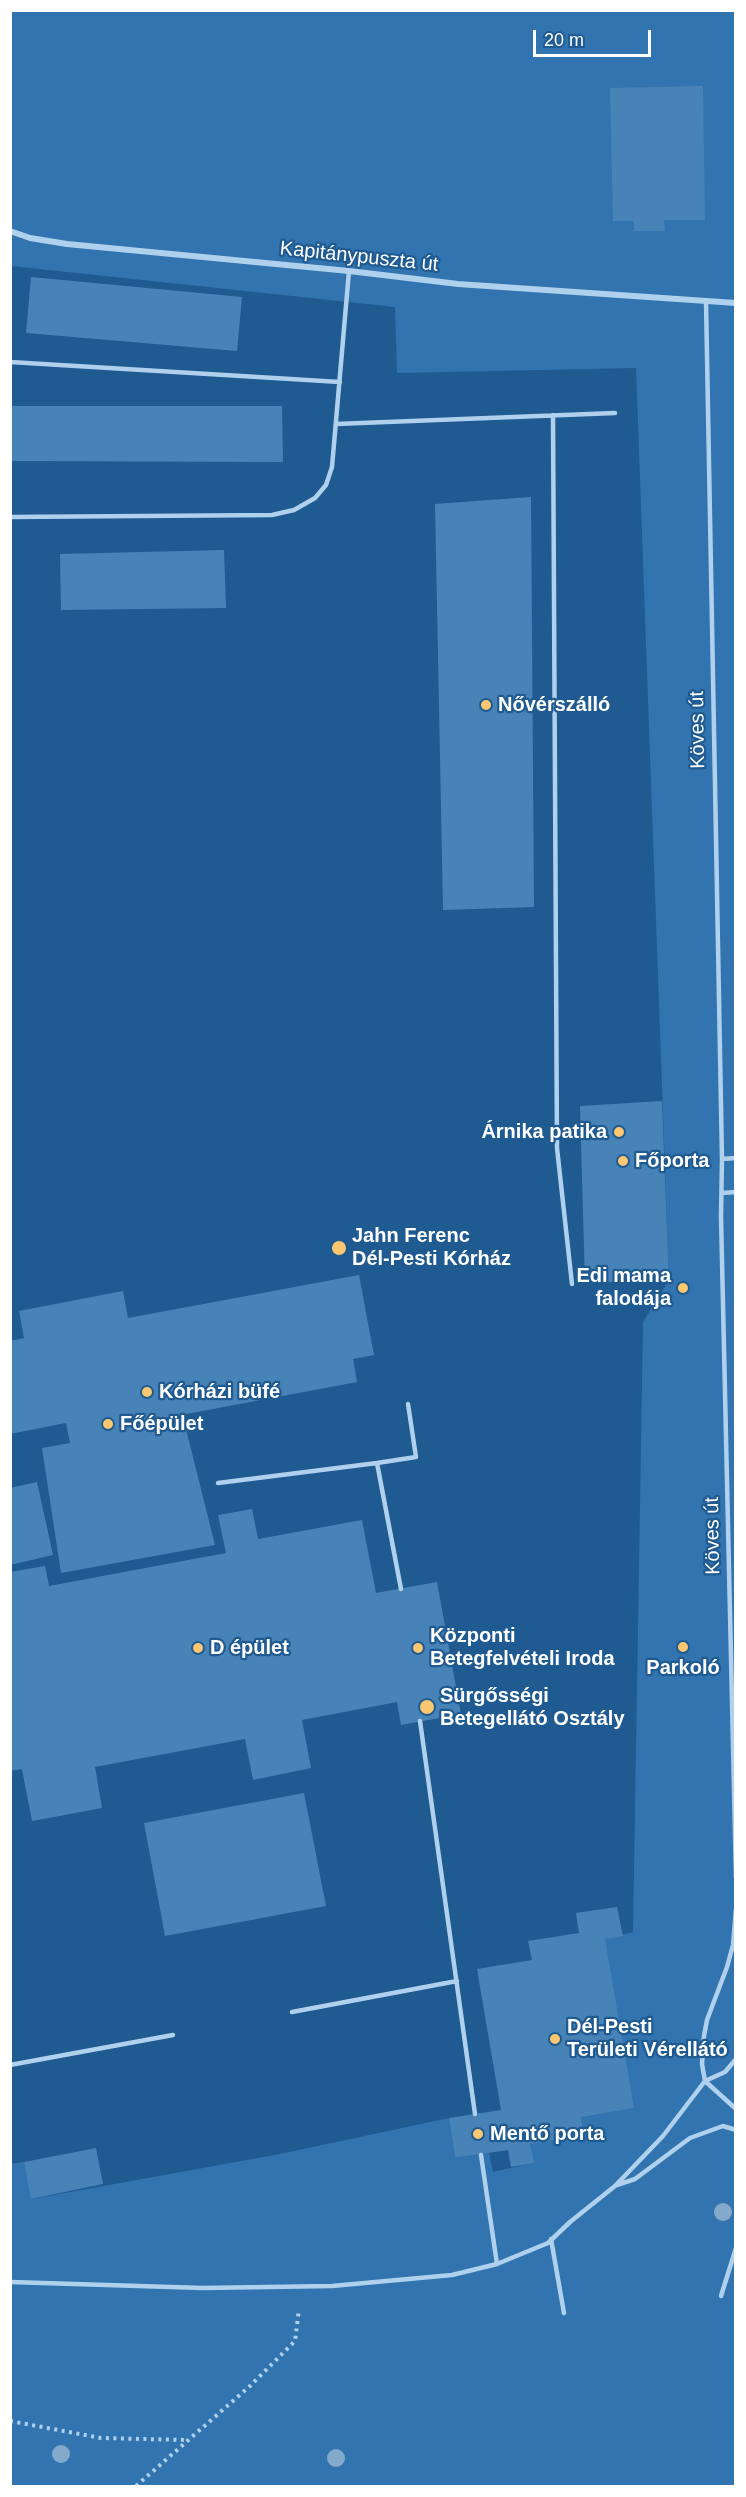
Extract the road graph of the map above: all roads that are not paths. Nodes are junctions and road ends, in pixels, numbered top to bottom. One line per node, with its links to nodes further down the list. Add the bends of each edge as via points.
1 (10, 231): 2 (street, Kapitánypuszta út, via 67,244)
2 (349, 271): 3 (street, Kapitánypuszta út, via 458,285); 6 (lane)
3 (706, 302): 4 (street, Kapitánypuszta út); 12 (lane, Köves út)
4 (735, 303)
5 (10, 362): 6 (lane)
6 (340, 382): 9 (lane)
7 (615, 413): 8 (lane)
8 (553, 416): 9 (lane); 15 (lane, via 557,1148)
9 (336, 424): 10 (lane, via 332,467 326,485 315,498 294,510 272,515)
10 (10, 517)
11 (735, 1158): 12 (lane)
12 (722, 1159): 14 (lane, Köves út)
13 (735, 1192): 14 (lane)
14 (722, 1193): 21 (lane, Köves út)
15 (572, 1284)
16 (408, 1404): 17 (lane, via 416,1457)
17 (377, 1463): 18 (lane); 19 (lane)
18 (218, 1483)
19 (401, 1589)
20 (420, 1721): 23 (lane)
21 (735, 1878)
22 (735, 1909): 30 (lane, via 733,1945 706,2028 702,2064)
23 (457, 1982): 24 (lane); 32 (lane)
24 (292, 2012)
25 (173, 2035): 27 (lane)
26 (735, 2059): 29 (lane)
27 (10, 2065)
28 (735, 2068): 29 (lane)
29 (725, 2072): 30 (lane)
30 (705, 2081): 31 (lane); 35 (lane, via 663,2136)
31 (735, 2109)
32 (475, 2114)
33 (735, 2130): 35 (lane, via 723,2126 690,2138 635,2179)
34 (481, 2155): 38 (lane)
35 (615, 2186): 36 (lane)
36 (551, 2239): 38 (lane); 41 (lane)
37 (735, 2248): 40 (lane)
38 (497, 2264): 39 (lane, via 452,2275 301,2287)
39 (10, 2282)
40 (721, 2296)
41 (564, 2313)

